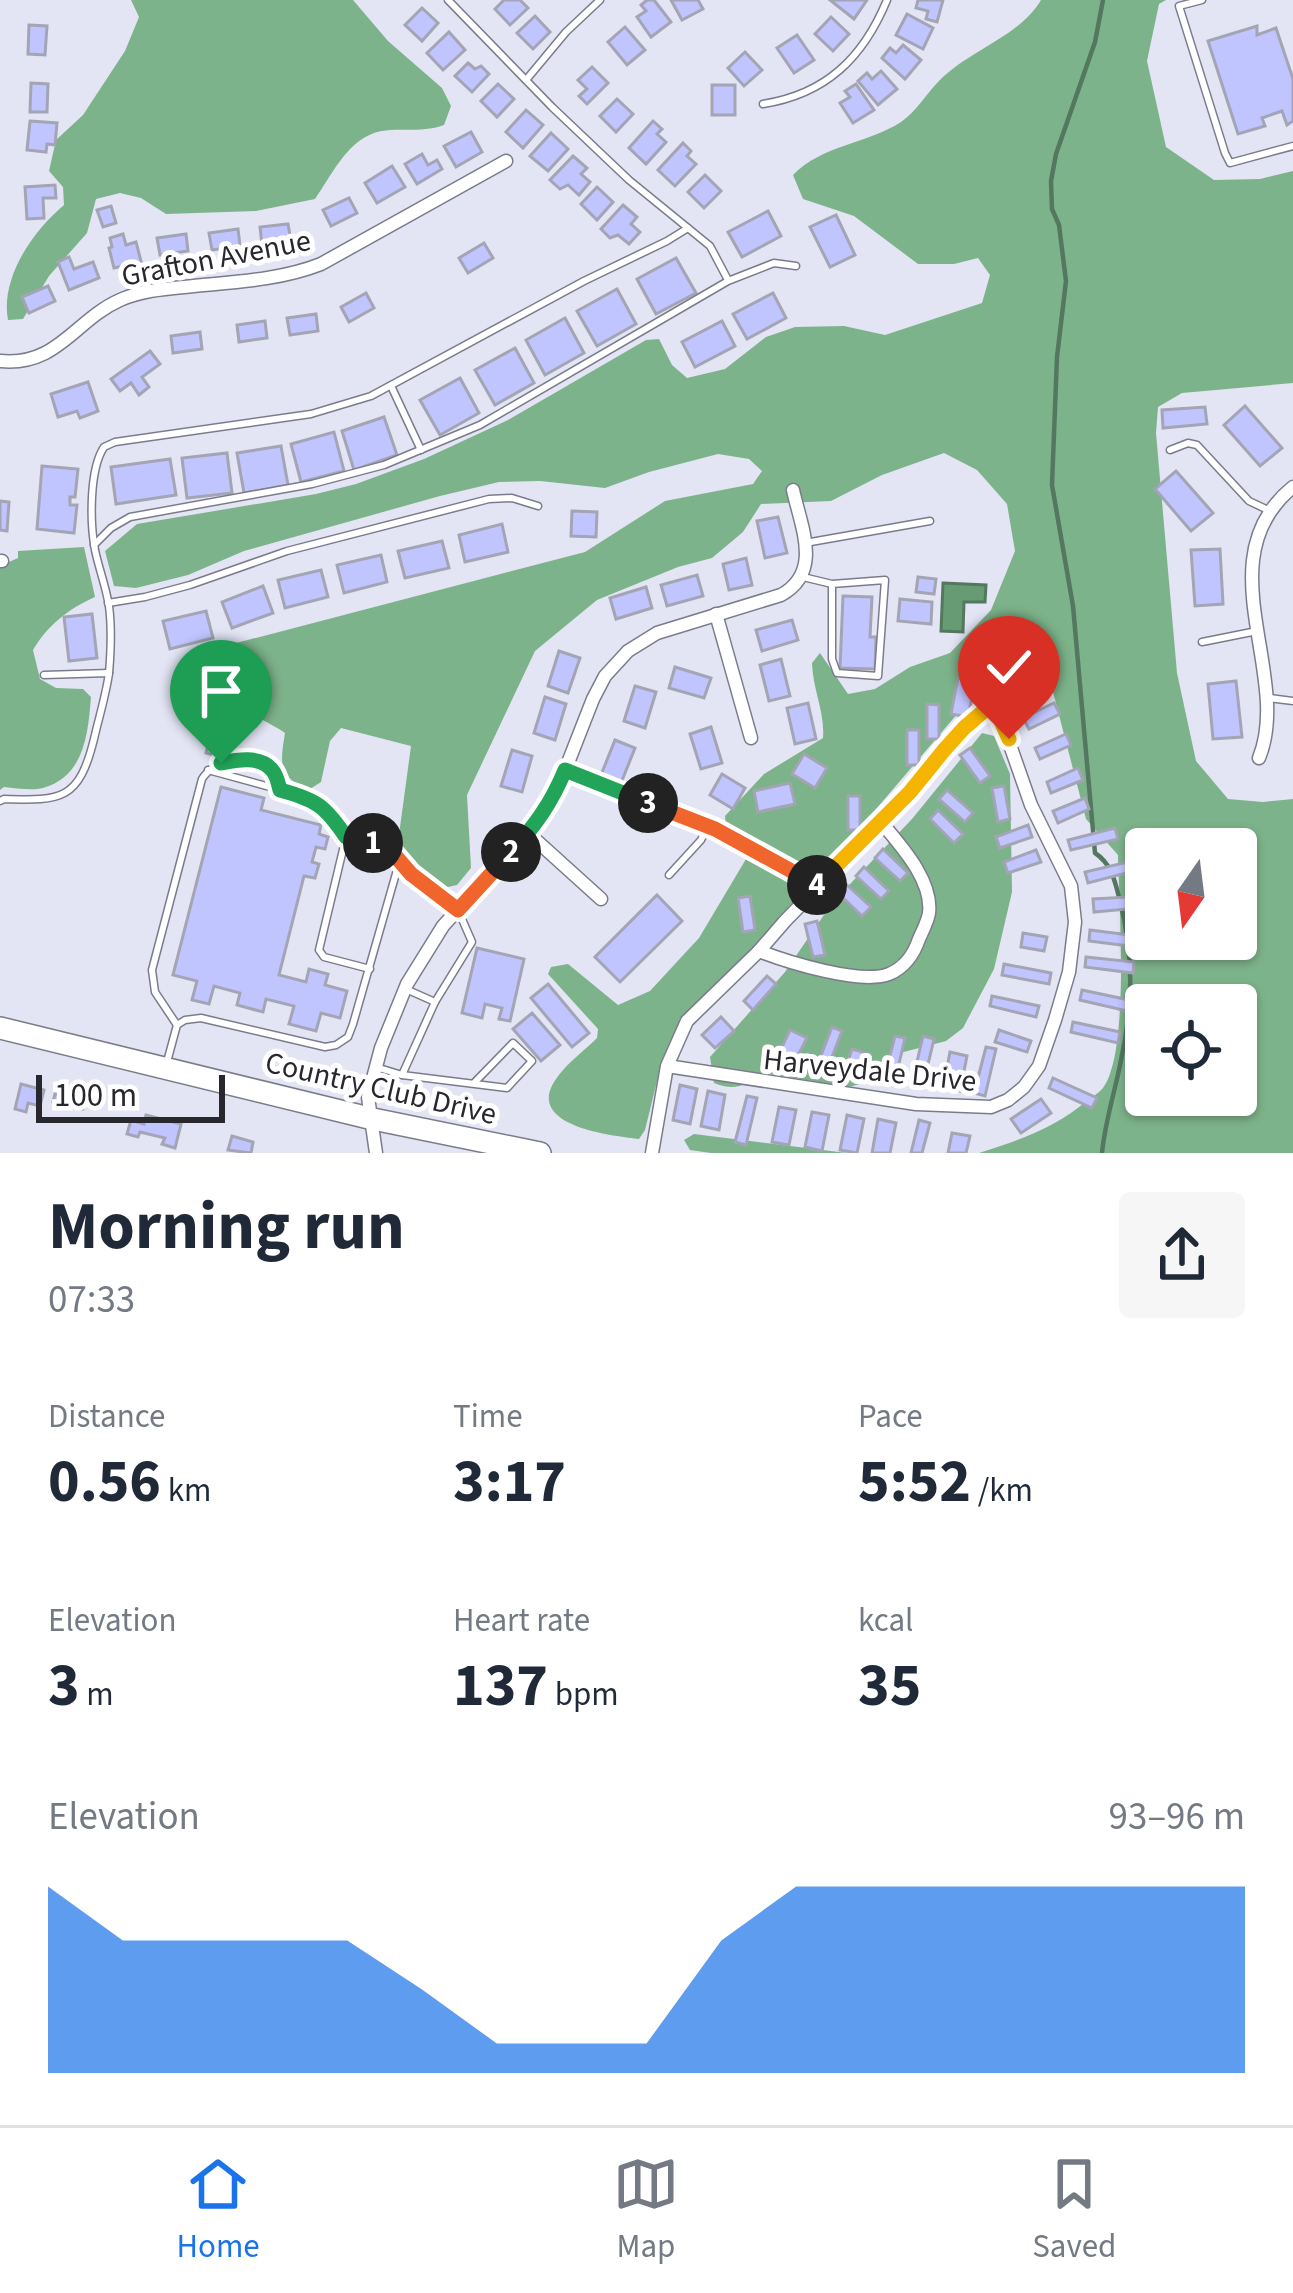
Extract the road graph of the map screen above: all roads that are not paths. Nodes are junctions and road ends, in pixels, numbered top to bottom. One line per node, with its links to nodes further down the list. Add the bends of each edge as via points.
1 (448, 0): 5 (lane)
2 (600, 0): 5 (lane)
3 (887, 0): 6 (lane, via 844,67 803,95)
4 (1202, 0): 7 (lane, via 1179,6 1230,163)
5 (526, 80): 9 (lane)
6 (763, 104)
7 (1293, 146)
8 (506, 161): 12 (street, Grafton Avenue, via 321,264 136,294 43,355)
9 (688, 228): 11 (lane, via 710,246); 13 (lane)
10 (796, 266): 11 (lane, via 774,263)
11 (728, 280): 14 (lane, via 480,425)
12 (0, 361)
13 (391, 387): 14 (lane); 22 (lane, via 311,414 104,447 94,471)
14 (421, 450): 22 (lane, via 312,484 130,517)
15 (1170, 450): 19 (lane, via 1197,445 1249,501)
16 (1293, 487): 19 (street)
17 (793, 490): 21 (street)
18 (538, 506): 25 (lane, via 489,499)
19 (1271, 512): 27 (street, via 1256,556)
20 (930, 521): 21 (lane)
21 (805, 543): 23 (street)
22 (94, 545): 25 (lane)
23 (802, 577): 24 (lane); 26 (street, via 781,595)
24 (832, 584): 24 (lane, via 885,580 878,676 834,670)
25 (108, 603): 29 (lane)
26 (716, 614): 33 (street); 36 (street, via 657,633 616,663 596,691)
27 (1260, 631): 28 (lane); 31 (street)
28 (1202, 642)
29 (109, 673): 30 (lane); 38 (lane, via 86,772 73,789 46,800)
30 (44, 675)
31 (1269, 698): 32 (lane); 34 (street)
32 (1293, 701)
33 (751, 738)
34 (1259, 758)
35 (208, 770): 37 (lane); 37 (lane, via 242,759 261,763); 52 (lane, via 152,970 155,992)
36 (565, 770): 40 (lane); 41 (street)
37 (280, 790): 42 (lane, via 324,806)
38 (0, 801)
39 (881, 822): 45 (street, Harveydale Drive); 48 (street, via 914,862 929,912 905,964 886,976 856,976); 55 (street, Harveydale Drive, via 964,728 996,705 1071,886 1075,922 1055,1020 1024,1087 991,1107 916,1104)
40 (708, 826): 44 (lane); 45 (lane)
41 (528, 833): 46 (street); 47 (street)
42 (346, 837): 43 (lane, via 376,844); 49 (lane, via 319,950)
43 (399, 862): 47 (lane); 49 (lane)
44 (669, 875)
45 (819, 886): 48 (street, Harveydale Drive)
46 (602, 899)
47 (458, 910): 50 (street); 51 (lane, via 472,943)
48 (759, 951): 55 (street, Harveydale Drive, via 687,1021)
49 (370, 969): 52 (lane, via 348,1037 336,1045 202,1018)
50 (405, 988): 51 (lane); 54 (street)
51 (435, 1002): 57 (lane)
52 (177, 1025): 56 (lane)
53 (0, 1028): 56 (main road, Country Club Drive)
54 (376, 1066): 57 (lane); 59 (street, via 368,1096)
55 (667, 1066): 62 (street, Harveydale Drive)
56 (165, 1068): 59 (main road, Country Club Drive)
57 (402, 1075): 58 (lane)
58 (474, 1084): 58 (lane, via 507,1088 532,1060 513,1043)
59 (373, 1119): 60 (street); 61 (main road, Country Club Drive)
60 (376, 1153)
61 (539, 1153)
62 (652, 1153)

